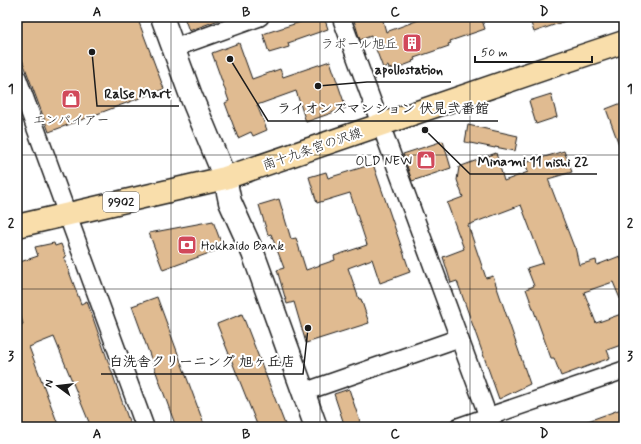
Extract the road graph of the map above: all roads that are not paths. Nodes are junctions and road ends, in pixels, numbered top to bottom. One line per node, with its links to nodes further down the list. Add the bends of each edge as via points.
1 (162, 17): 5 (street)
2 (260, 17): 5 (street)
3 (341, 17): 7 (street)
4 (624, 42): 7 (main road, 南十九条宮の沢線 / 9902)
5 (174, 48): 8 (street)
6 (17, 77): 9 (street)
7 (381, 124): 8 (main road, 南十九条宮の沢線 / 9902); 11 (street)
8 (225, 178): 9 (main road, 南十九条宮の沢線 / 9902); 13 (street, via 230,202)
9 (67, 215): 10 (main road, 南十九条宮の沢線 / 9902); 15 (street)
10 (17, 226)
11 (459, 338): 13 (street); 14 (street)
12 (624, 370): 14 (street)
13 (304, 392): 16 (street)
14 (490, 422): 17 (street)
15 (144, 427)
16 (316, 427)
17 (458, 427)

